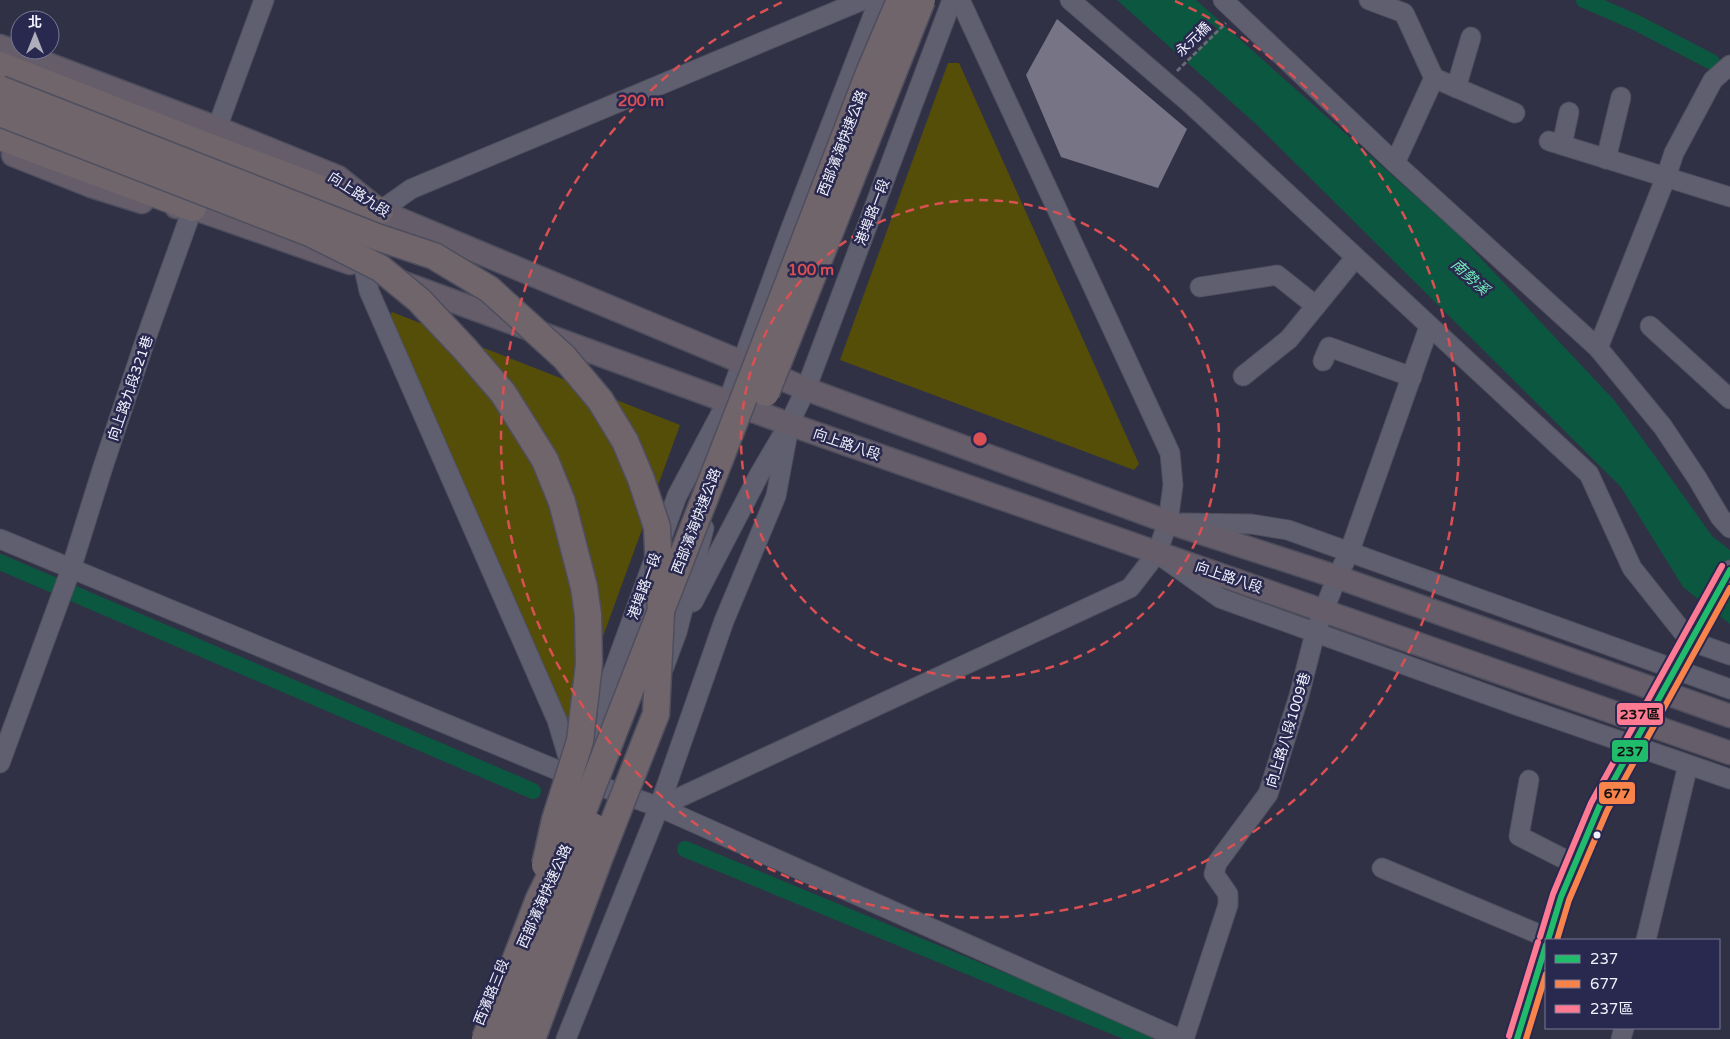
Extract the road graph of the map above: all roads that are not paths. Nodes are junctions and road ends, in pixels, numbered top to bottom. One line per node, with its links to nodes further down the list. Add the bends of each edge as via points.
1 (264, 0): 26 (street, 向上路九段321巷)
2 (863, 0): 34 (street, via 411,189)
3 (879, 0): 43 (street, 港埠路一段)
4 (900, 0): 79 (highway, 西部濱海快速公路, bridge, via 584,806)
5 (922, 0): 86 (highway, 西部濱海快速公路, bridge)
6 (952, 0): 46 (street, 港埠路一段)
7 (960, 0): 50 (street, via 1170,453 1174,484)
8 (1070, 0): 35 (street, via 1166,82)
9 (1369, 0): 11 (street)
10 (1230, 6): 29 (street)
11 (1408, 6): 16 (street)
12 (1471, 37): 17 (street)
13 (0, 46): 26 (main road)
14 (0, 65): 26 (highway)
15 (1730, 65): 30 (street, via 1713,80 1674,152)
16 (1434, 78): 17 (street); 29 (street)
17 (1456, 88): 23 (street)
18 (0, 89): 88 (highway, bridge, via 377,237 434,256 489,289 564,357 600,400 625,441 657,527 661,614 656,714)
19 (1621, 97): 28 (street)
20 (0, 98): 25 (main road)
21 (1569, 112): 28 (street, via 1555,143)
22 (0, 113): 79 (highway, bridge, via 312,234 380,268 419,300 503,393 545,460 562,502 584,587 588,616 589,664 580,741 555,820)
23 (1515, 113)
24 (0, 137): 33 (highway)
25 (103, 137): 31 (main road); 33 (main road)
26 (216, 139): 31 (street, 向上路九段321巷); 34 (highway)
27 (0, 150): 33 (main road, via 91,186 155,206)
28 (1606, 159): 30 (street)
29 (1395, 163): 41 (street)
30 (1666, 178): 32 (street); 41 (street)
31 (204, 179): 33 (street, 向上路九段321巷); 34 (main road, via 328,211)
32 (1730, 197)
33 (192, 208): 36 (main road); 55 (street, 向上路九段321巷)
34 (380, 211): 36 (street, via 364,234); 43 (main road, 向上路九段)
35 (1355, 258): 38 (street); 40 (street)
36 (364, 268): 48 (main road); 72 (street, via 369,291 557,720)
37 (1200, 288): 38 (street, via 1277,275)
38 (1316, 306): 44 (street, via 1289,339)
39 (1650, 326): 47 (street)
40 (1429, 327): 45 (street); 61 (street, via 1589,474 1632,568)
41 (1598, 348): 51 (street, via 1663,427)
42 (1323, 361): 45 (street, via 1329,347)
43 (742, 362): 46 (main road); 48 (street, 港埠路一段)
44 (1242, 376)
45 (1412, 377): 54 (street)
46 (806, 389): 49 (street, 港埠路一段); 50 (main road)
47 (1730, 398)
48 (728, 401): 49 (main road, 向上路八段); 59 (street, 港埠路一段, via 708,513); 72 (street, 港埠路一段, via 677,496)
49 (789, 424): 53 (main road, 向上路八段); 59 (street, 港埠路一段); 76 (street, 港埠路一段, via 776,496 724,621)
50 (1168, 522): 53 (street); 54 (street, via 1251,524 1288,530); 57 (main road)
51 (1730, 528)
52 (0, 539): 55 (street)
53 (1157, 553): 58 (main road, 向上路八段); 60 (street, via 1220,598); 76 (street, via 1130,588)
54 (1349, 553): 57 (street); 63 (street)
55 (72, 568): 70 (street, 向上路九段321巷); 72 (street)
56 (1730, 570): 61 (street)
57 (1337, 577): 58 (street); 65 (main road)
58 (1325, 610): 60 (street); 67 (main road, 向上路八段)
59 (677, 632): 75 (street, 港埠路一段)
60 (1316, 633): 68 (street); 91 (street, 向上路八段1009巷, via 1268,794 1217,863 1214,874 1228,894 1228,905)
61 (1690, 641): 62 (street); 63 (street)
62 (1730, 656)
63 (1676, 670): 64 (street); 65 (street)
64 (1730, 689)
65 (1663, 692): 66 (main road); 67 (street)
66 (1730, 716)
67 (1646, 724): 68 (street); 69 (main road, 向上路八段)
68 (1632, 745): 71 (street); 77 (street, via 1599,807)
69 (1730, 752)
70 (0, 764)
71 (1688, 765): 73 (street); 81 (street)
72 (574, 778): 75 (street); 84 (street, 西濱路三段)
73 (1730, 779)
74 (1529, 780): 77 (street, via 1519,836)
75 (616, 793): 76 (street); 87 (street)
76 (659, 808): 89 (street); 90 (street)
77 (1574, 864): 80 (street)
78 (1382, 868): 82 (street)
79 (539, 900): 85 (highway, 西部濱海快速公路, bridge)
80 (1548, 939)
81 (1646, 939)
82 (1545, 940)
83 (1545, 948): 92 (street)
84 (472, 1039)
85 (485, 1039)
86 (508, 1039)
87 (520, 1039)
88 (532, 1039)
89 (566, 1039)
90 (1180, 1039)
91 (1184, 1039)
92 (1517, 1039)

